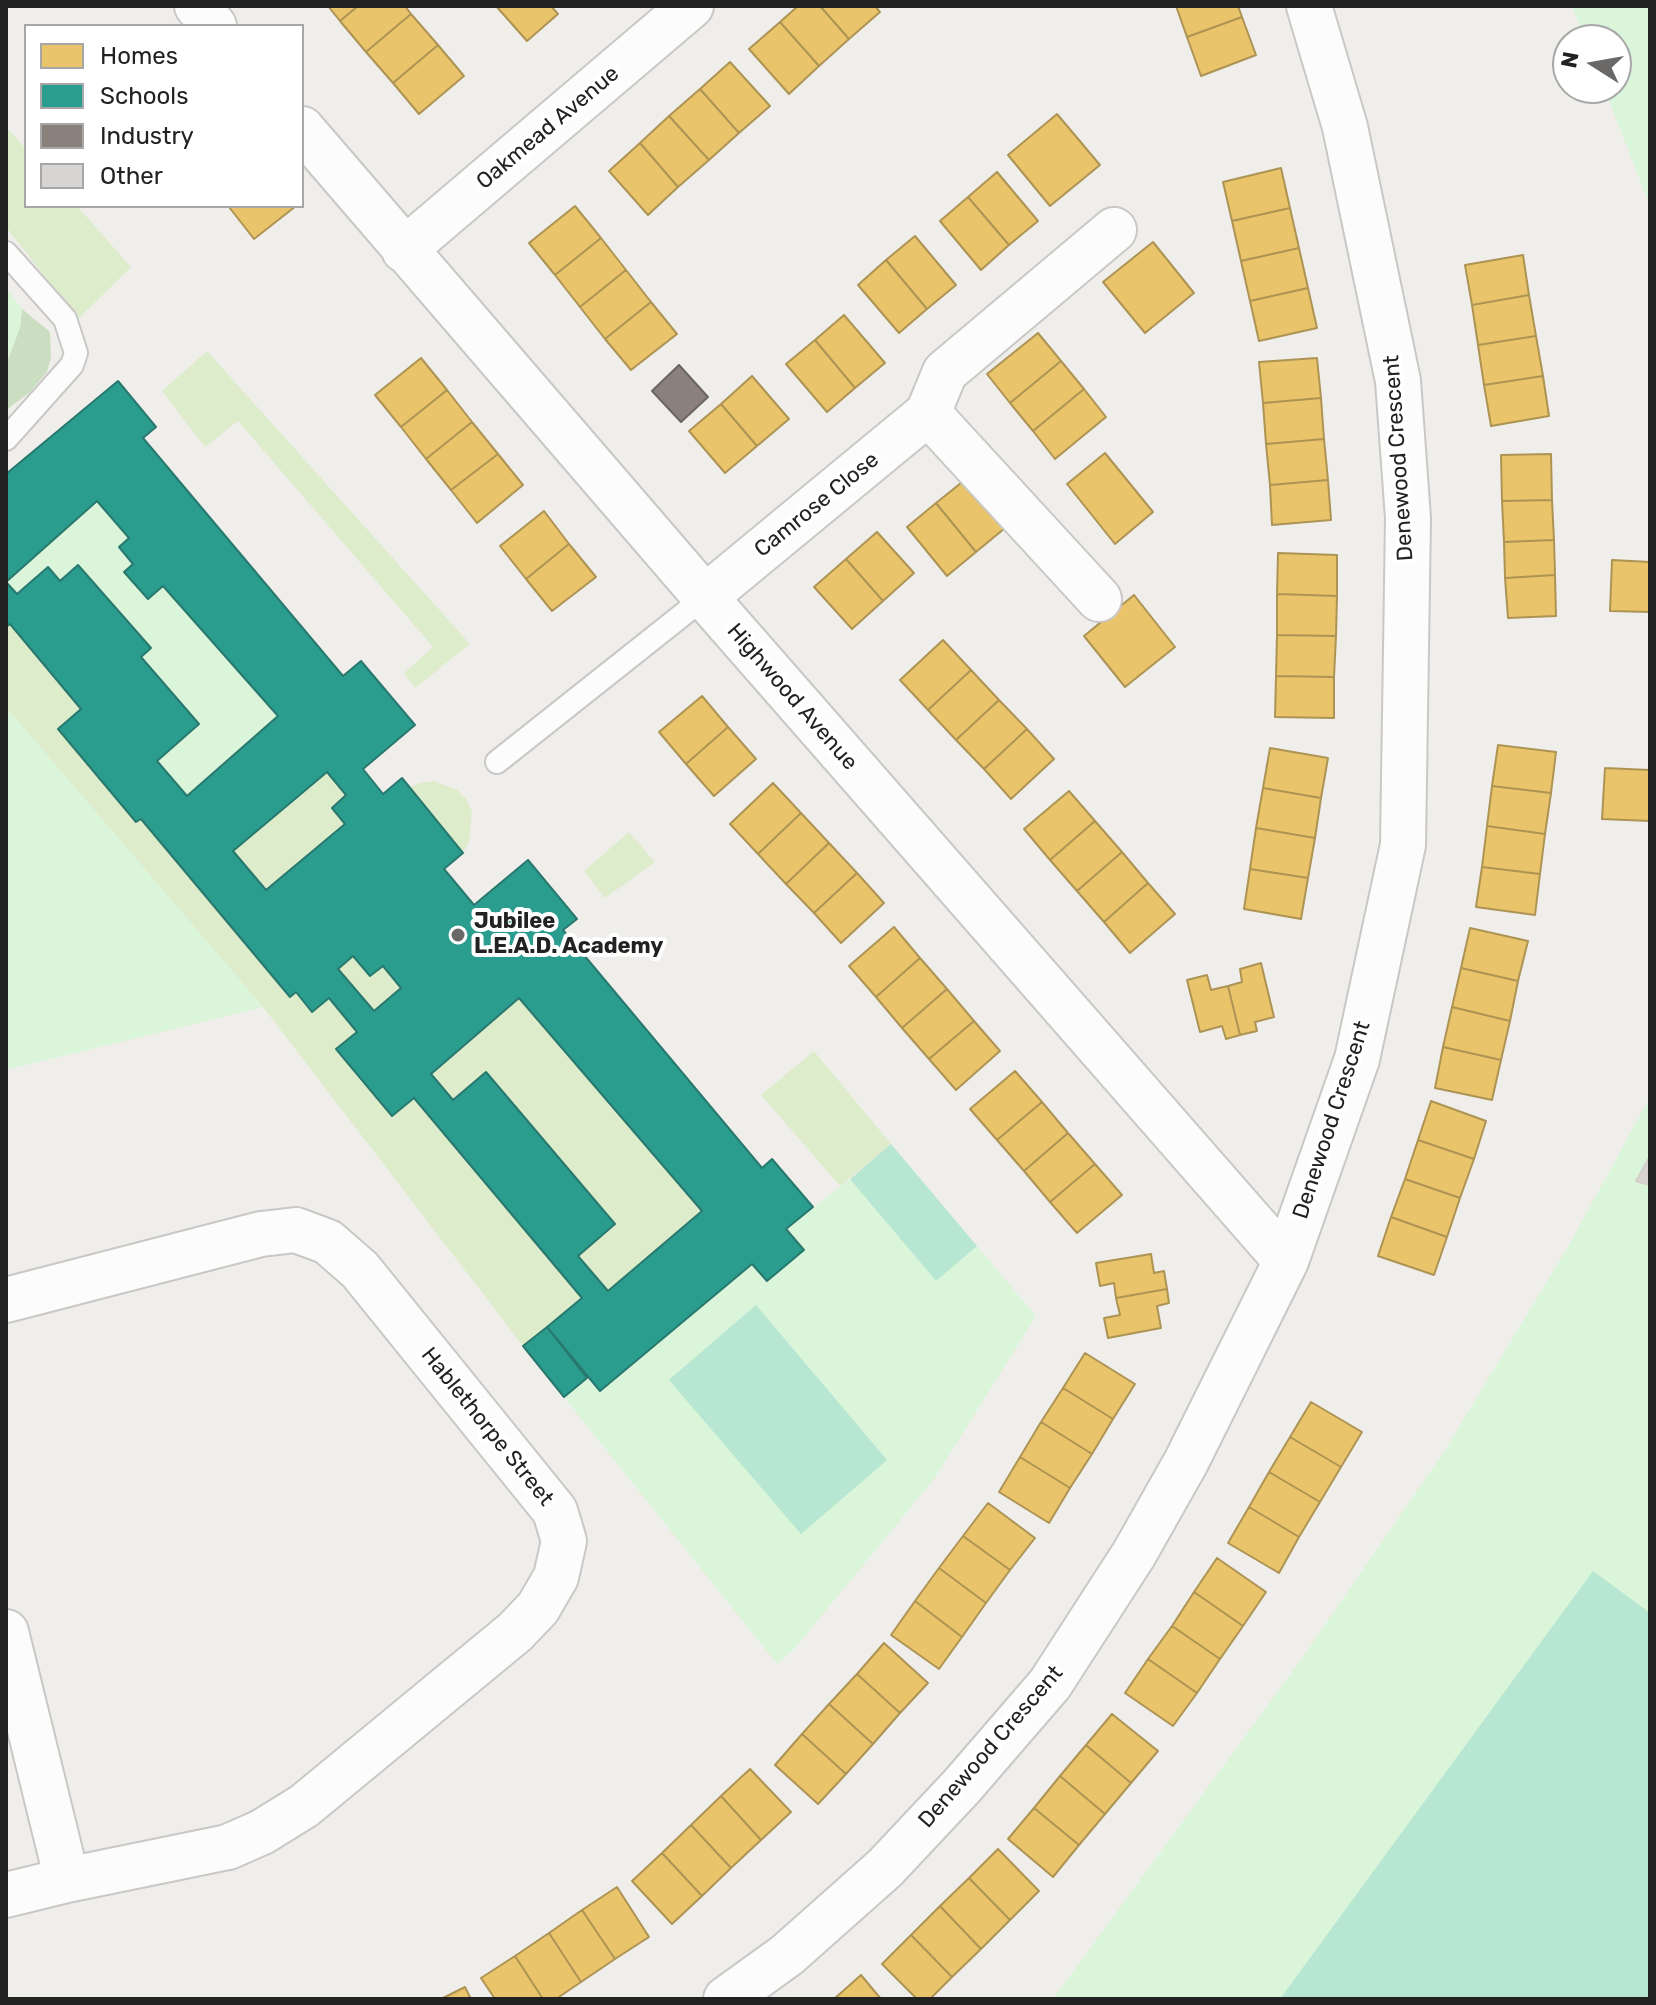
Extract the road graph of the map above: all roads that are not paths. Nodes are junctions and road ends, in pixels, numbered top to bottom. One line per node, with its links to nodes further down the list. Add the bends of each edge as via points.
1 (197, 6): 4 (street)
2 (691, 6): 7 (street, Oakmead Avenue)
3 (1309, 6): 14 (street, Denewood Crescent, via 1345,127 1398,381 1408,518 1405,740 1403,845 1357,1059)
4 (212, 24)
5 (304, 131): 7 (street, Highwood Avenue)
6 (1114, 230): 9 (street, Camrose Close, via 945,372)
7 (404, 250): 11 (street, Highwood Avenue)
8 (6, 253): 10 (lane, via 65,319 76,353 72,365)
9 (928, 413): 11 (street, Camrose Close); 12 (street)
10 (6, 439)
11 (705, 597): 13 (lane); 14 (street, Highwood Avenue)
12 (1099, 599)
13 (497, 762)
14 (1286, 1261): 19 (street, Denewood Crescent, via 1186,1462 1050,1684 885,1868 787,1955)
15 (6, 1300): 17 (street, Hablethorpe Street, via 261,1234 296,1230 328,1242 360,1270 555,1511 564,1541 556,1577 538,1608 515,1632 304,1806 228,1847)
16 (6, 1632): 17 (street)
17 (67, 1880): 18 (street, Hablethorpe Street)
18 (6, 1895)
19 (726, 1999)

